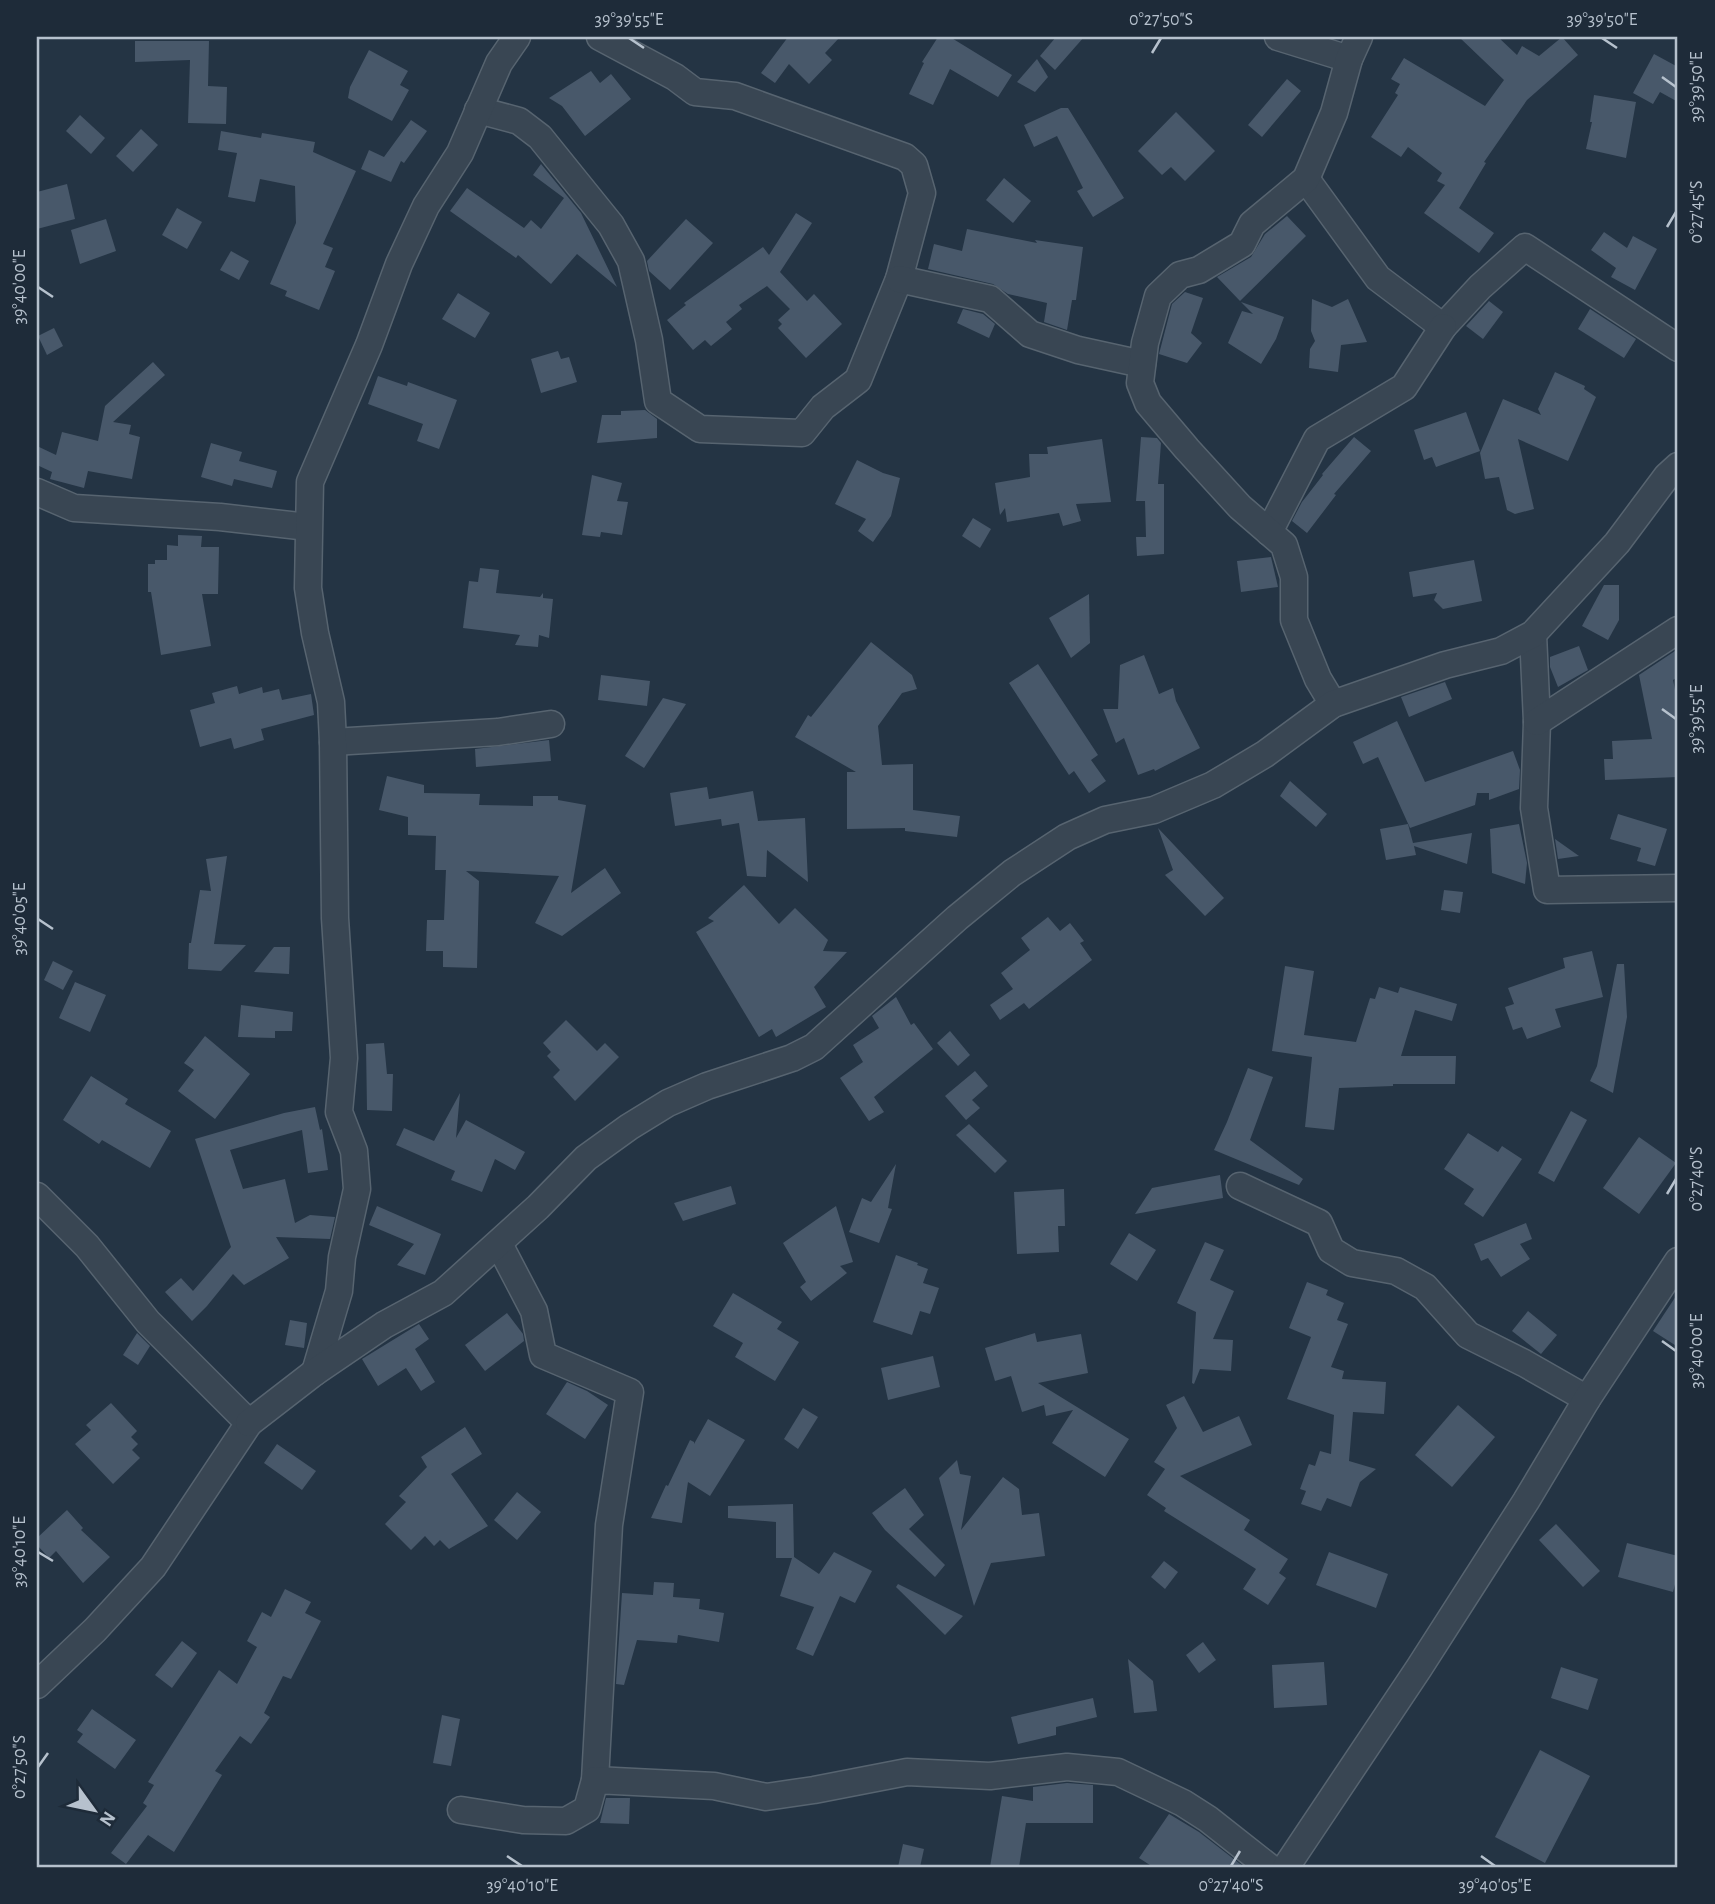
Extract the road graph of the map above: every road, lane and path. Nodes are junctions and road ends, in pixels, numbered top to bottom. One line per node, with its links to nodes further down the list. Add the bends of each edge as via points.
1 (517, 37): 5 (street, via 499,63)
2 (600, 37): 7 (street, via 695,92 735,96 905,157 914,165 922,193)
3 (1278, 37): 4 (street)
4 (1354, 48): 6 (street, via 1334,113)
5 (478, 110): 7 (street, via 519,121 540,137 611,225 631,261 658,401 700,429 802,433 823,407 858,380); 13 (street, via 460,153 426,206 398,264 310,482)
6 (1306, 178): 8 (street, via 1378,278); 10 (street, via 1252,224 1242,244 1199,270 1180,275 1158,296)
7 (898, 279): 10 (street, via 990,299 1030,334)
8 (1443, 327): 9 (street, via 1525,247); 14 (street, via 1404,387 1317,439)
9 (1678, 348)
10 (1142, 363): 14 (street, via 1140,383 1148,403 1240,507)
11 (1678, 466): 16 (street, via 1617,543)
12 (37, 492): 13 (street, via 74,508)
13 (308, 527): 20 (street, via 308,588 331,702)
14 (1269, 532): 17 (street, via 1284,545 1294,577 1294,620)
15 (1678, 630): 18 (street)
16 (1533, 634): 17 (street, via 1501,651 1445,665); 18 (street)
17 (1333, 705): 24 (street, via 1213,785 1154,810 1105,820 1056,844 957,918 814,1046 697,1090 629,1127 586,1158)
18 (1537, 722): 21 (street, via 1534,808 1547,890)
19 (551, 724): 20 (street, via 498,732)
20 (333, 742): 26 (street, via 335,918 344,1058 339,1112 354,1151 357,1189 339,1291)
21 (1678, 888)
22 (1240, 1186): 27 (street, via 1319,1223 1331,1250 1352,1263 1396,1271 1425,1287 1468,1335)
23 (37, 1196): 28 (street, via 87,1246 148,1322)
24 (499, 1244): 26 (street, via 443,1293 384,1325); 30 (street, via 534,1311 543,1355 630,1392 609,1525)
25 (1678, 1261): 27 (street)
26 (315, 1372): 28 (street)
27 (1587, 1399): 33 (street, via 1527,1501)
28 (250, 1423): 29 (street, via 153,1567)
29 (37, 1685)
30 (594, 1780): 31 (street, via 587,1809 566,1821); 32 (street, via 714,1786 765,1797 907,1772 990,1776 1067,1768 1118,1772 1183,1803)
31 (461, 1810)
32 (1269, 1867)
33 (1286, 1867)

